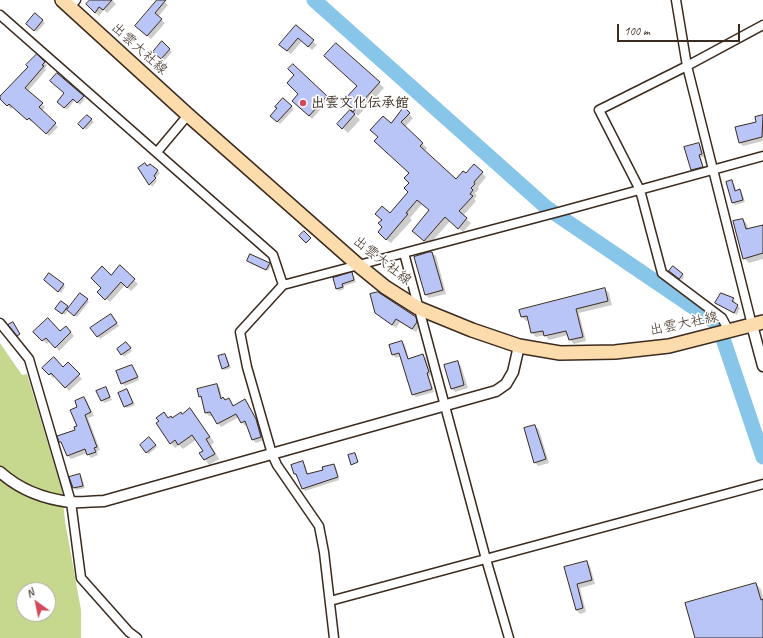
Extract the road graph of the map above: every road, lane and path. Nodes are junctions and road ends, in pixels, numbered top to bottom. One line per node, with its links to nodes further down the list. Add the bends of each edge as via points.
1 (676, 0): 5 (street)
2 (69, 2): 6 (main road, 出雲大社線)
3 (0, 15): 7 (street)
4 (763, 25): 5 (street)
5 (687, 66): 9 (street); 10 (street, via 598,110)
6 (188, 115): 7 (street); 12 (main road, 出雲大社線)
7 (157, 152): 13 (street, via 273,255)
8 (763, 156): 9 (street)
9 (714, 169): 10 (street); 16 (street)
10 (640, 190): 11 (street); 17 (street, via 662,272 722,318)
11 (404, 253): 12 (street); 14 (street)
12 (358, 265): 13 (street); 14 (main road, 出雲大社線, via 385,287)
13 (283, 285): 21 (street, via 240,332 247,367)
14 (418, 308): 18 (main road, 出雲大社線); 20 (street)
15 (0, 323): 24 (street, via 29,359)
16 (757, 324): 17 (main road, 出雲大社線); 19 (street)
17 (728, 332): 18 (main road, 出雲大社線, via 669,346 615,352 560,353)
18 (519, 346): 20 (street, via 513,372 506,384 496,392)
19 (763, 366)
20 (445, 406): 21 (street); 25 (street)
21 (272, 454): 24 (street, via 104,500); 26 (street, via 319,526)
22 (0, 472): 24 (street, via 17,485 37,495)
23 (763, 484): 25 (street)
24 (71, 502): 27 (street, via 81,578)
25 (486, 559): 26 (street); 29 (street)
26 (330, 601): 28 (street)
27 (137, 638)
28 (334, 638)
29 (509, 638)

